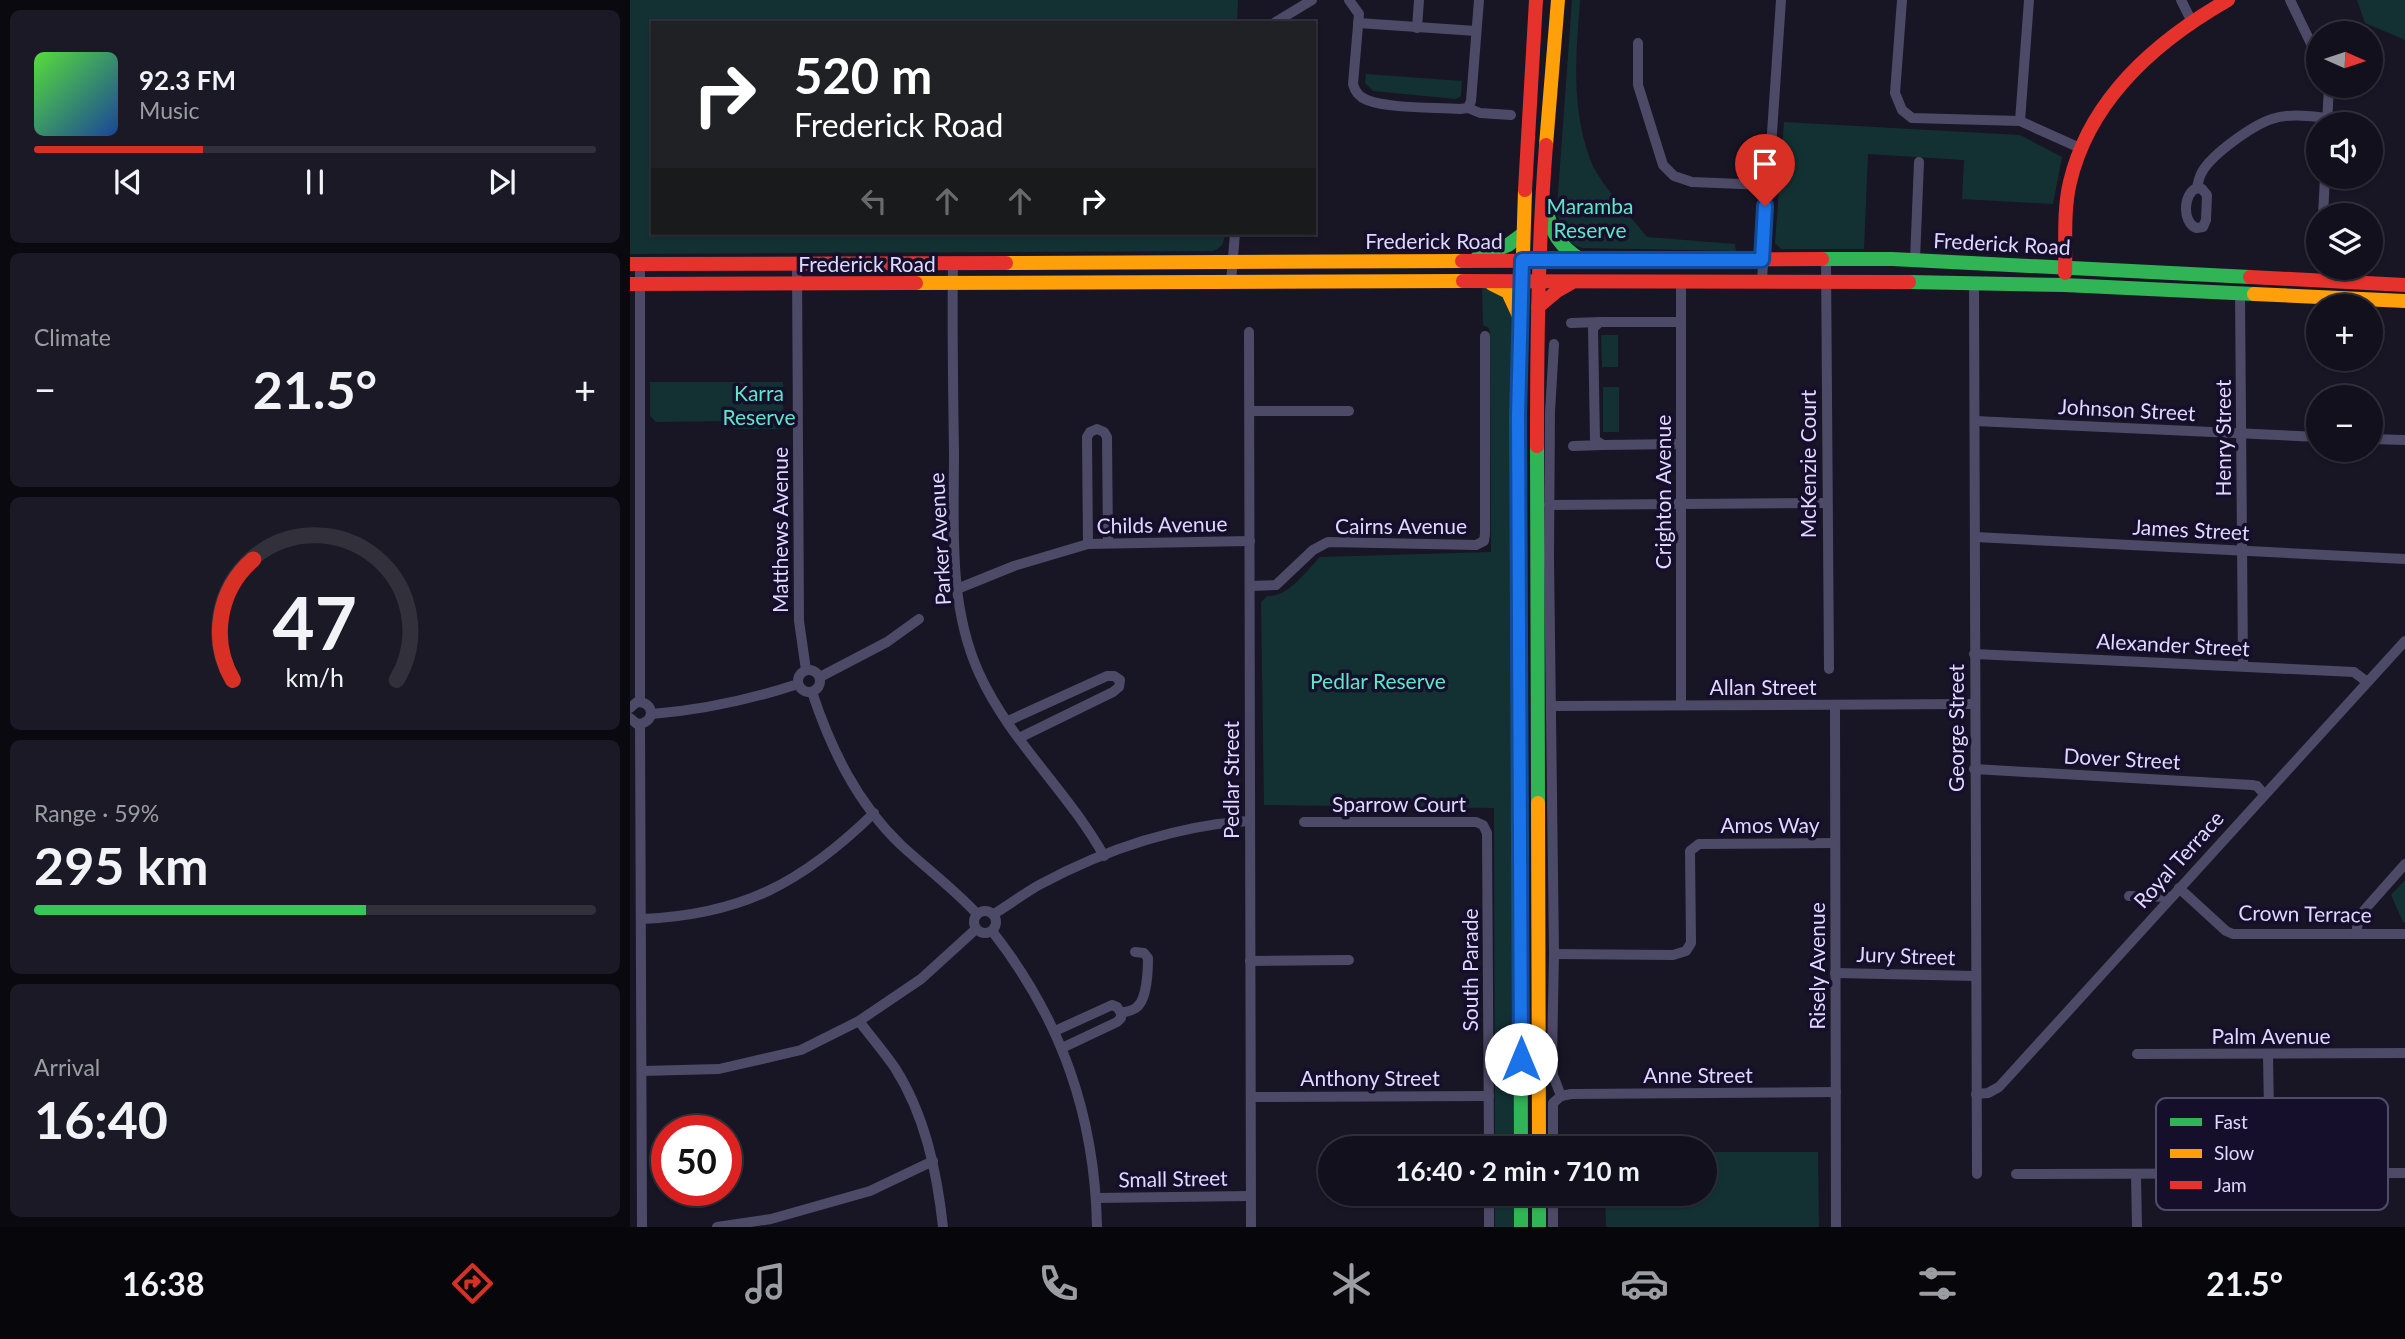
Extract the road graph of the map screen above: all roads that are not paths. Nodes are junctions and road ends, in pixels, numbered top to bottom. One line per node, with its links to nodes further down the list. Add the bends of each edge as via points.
1 (1312, 0): 13 (street)
2 (1349, 0): 15 (street, via 1359,15)
3 (1419, 0): 16 (street)
4 (1479, 0): 17 (street)
5 (1536, 0): 29 (main road)
6 (1558, 0): 28 (main road)
7 (1780, 0): 26 (street)
8 (1902, 0): 23 (street, via 1895,93 1902,110 1912,118)
9 (2029, 0): 23 (street)
10 (2180, 0): 14 (street)
11 (2228, 0): 14 (main road)
12 (2290, 0): 18 (street)
13 (1276, 21)
14 (2192, 22): 24 (main road, via 2143,60 2105,103)
15 (1358, 23): 16 (street); 20 (street, via 1353,84 1359,95 1385,104)
16 (1417, 27): 17 (street)
17 (1476, 31): 20 (street)
18 (2306, 33)
19 (1638, 43): 26 (street, via 1638,85 1663,165 1674,176 1692,182)
20 (1468, 108): 21 (street)
21 (1511, 115)
22 (2306, 117): 27 (street, via 2272,119 2249,130 2206,166)
23 (2020, 121): 24 (street)
24 (2080, 148): 42 (main road, via 2070,182)
25 (1919, 162): 38 (street)
26 (1766, 185): 37 (street)
27 (2197, 188)
28 (1542, 194): 35 (main road); 36 (main road, via 1559,246)
29 (1523, 234): 33 (main road); 34 (main road)
30 (1234, 235): 32 (street)
31 (1826, 259): 37 (main road, Frederick Road); 38 (main road, Frederick Road); 46 (street, McKenzie Court)
32 (1233, 260): 33 (main road, Frederick Road); 39 (main road, Frederick Road); 49 (street)
33 (1473, 260): 34 (main road, Frederick Road)
34 (1522, 260): 35 (main road, Frederick Road); 51 (main road)
35 (1540, 260): 36 (main road, Frederick Road); 52 (main road)
36 (1580, 260): 37 (main road, Frederick Road)
37 (1762, 260): 45 (street)
38 (1915, 260): 42 (main road, Frederick Road)
39 (953, 262): 41 (main road, Frederick Road); 56 (street, Parker Avenue)
40 (635, 264): 41 (main road, Frederick Road); 54 (street)
41 (797, 264): 55 (street, Matthews Avenue)
42 (2065, 267): 43 (main road, Frederick Road); 57 (main road)
43 (2306, 274)
44 (1681, 280): 45 (main road, Frederick Road); 48 (main road, Frederick Road); 64 (street, Crighton Avenue)
45 (1762, 280): 46 (main road, Frederick Road)
46 (1826, 280): 53 (main road, Frederick Road); 82 (street, McKenzie Court)
47 (2366, 280): 58 (main road, Frederick Road)
48 (1575, 281): 52 (main road, Frederick Road); 61 (main road)
49 (1231, 282): 50 (main road, Frederick Road); 56 (main road, Frederick Road)
50 (1488, 282): 51 (main road, Frederick Road); 62 (main road, via 1507,292)
51 (1522, 282): 52 (main road, Frederick Road); 62 (main road)
52 (1539, 282): 61 (main road)
53 (1974, 282): 57 (main road, Frederick Road); 73 (street, George Street)
54 (635, 284): 55 (main road, Frederick Road); 102 (street)
55 (797, 284): 56 (main road, Frederick Road); 97 (street, Matthews Avenue, via 799,621)
56 (953, 284): 91 (street, Parker Avenue)
57 (2064, 285): 59 (main road, Frederick Road)
58 (2405, 285)
59 (2240, 293): 60 (main road, Frederick Road); 74 (street, Henry Street)
60 (2405, 301)
61 (1538, 307): 69 (main road)
62 (1522, 322): 153 (main road, via 1518,416)
63 (1600, 322): 64 (street); 65 (street); 79 (street, via 1593,328 1595,440)
64 (1681, 322): 78 (street, Crighton Avenue)
65 (1571, 323)
66 (1249, 332): 71 (street, Pedlar Street)
67 (1485, 336): 90 (street, Cairns Avenue, via 1483,541 1476,545 1328,542 1312,550 1276,585)
68 (1554, 345): 70 (street)
69 (1537, 346): 70 (street); 154 (main road)
70 (1553, 369): 83 (street)
71 (1250, 411): 72 (street); 85 (street, Pedlar Street)
72 (1349, 411)
73 (1975, 421): 74 (street, Johnson Street); 84 (street, George Street)
74 (2241, 433): 75 (street, Johnson Street); 88 (street, Henry Street)
75 (2306, 436)
76 (2383, 439): 77 (street)
77 (2405, 440)
78 (1681, 444): 79 (street); 81 (street, Crighton Avenue)
79 (1603, 445): 80 (street)
80 (1573, 446)
81 (1681, 503): 82 (street); 83 (street); 104 (street, Crighton Avenue)
82 (1826, 503): 96 (street, McKenzie Court)
83 (1549, 505): 106 (street)
84 (1975, 537): 88 (street, James Street); 94 (street, George Street)
85 (1250, 541): 86 (street, Childs Avenue); 90 (street, Pedlar Street)
86 (1108, 543): 87 (street, Childs Avenue); 87 (street, via 1107,437 1097,429 1087,437)
87 (1088, 544): 91 (street, Childs Avenue)
88 (2242, 551): 89 (street, James Street); 95 (street, Henry Street)
89 (2405, 559)
90 (1250, 586): 116 (street, Pedlar Street)
91 (957, 589): 110 (street, Parker Avenue, via 978,671)
92 (919, 619): 98 (street, via 887,642)
93 (2405, 641): 99 (street, Royal Terrace)
94 (1974, 654): 95 (street, Alexander Street); 103 (street, George Street)
95 (2243, 666): 99 (street, Alexander Street, via 2354,672)
96 (1829, 669)
97 (806, 670): 98 (street); 100 (street)
98 (820, 677): 101 (street, via 820,685)
99 (2367, 682): 114 (street, Royal Terrace)
100 (798, 684): 101 (street); 108 (street, via 737,702)
101 (812, 692): 115 (street, via 842,768)
102 (640, 701): 107 (street); 108 (street, via 650,706)
103 (1974, 704): 105 (street, Allan Street); 113 (street, George Street)
104 (1681, 705): 105 (street, Allan Street); 106 (street, Allan Street)
105 (1835, 705): 119 (street, Risely Avenue)
106 (1552, 706): 133 (street)
107 (630, 708)
108 (652, 714): 111 (street)
109 (630, 718): 111 (street)
110 (1008, 721): 112 (street, Parker Avenue); 112 (street, via 1107,676 1120,680 1113,692)
111 (640, 724): 127 (street)
112 (1019, 738): 120 (street, Parker Avenue, via 1092,833)
113 (1974, 769): 114 (street, Dover Street, via 2252,785); 137 (street, George Street)
114 (2264, 794): 122 (street, Royal Terrace)
115 (874, 813): 125 (street, via 898,842); 127 (street, via 845,841 778,888 723,909)
116 (1248, 821): 120 (street, via 1208,824 1157,836); 135 (street, Pedlar Street)
117 (1304, 822): 118 (street, Sparrow Court, via 1476,822)
118 (1487, 833): 148 (street, South Parade)
119 (1835, 843): 133 (street, Amos Way, via 1699,844 1690,851 1691,943 1686,951 1673,955); 136 (street, Risely Avenue)
120 (1104, 856): 126 (street, via 1037,886)
121 (2405, 864): 130 (street, via 2359,916)
122 (2179, 888): 124 (street, Royal Terrace); 130 (street, Crown Terrace, via 2234,934)
123 (2129, 896): 124 (street)
124 (2170, 897): 147 (street, Royal Terrace, via 1999,1087)
125 (977, 914): 126 (street); 128 (street)
126 (994, 914): 129 (street, via 997,923)
127 (642, 919): 145 (street)
128 (976, 929): 129 (street, via 986,934); 139 (street, via 921,979)
129 (992, 931): 140 (street, via 1027,979)
130 (2356, 934): 131 (street, Crown Terrace)
131 (2405, 934)
132 (1135, 951): 138 (street, via 1148,958 1144,992 1135,1009)
133 (1554, 954): 149 (street, via 1553,1075)
134 (1349, 960): 135 (street)
135 (1250, 961): 150 (street, Pedlar Street)
136 (1835, 973): 137 (street, Jury Street); 146 (street, Risely Avenue)
137 (1976, 976): 147 (street, George Street)
138 (1121, 1013): 140 (street, via 1112,1005); 141 (street, via 1117,1022)
139 (859, 1021): 145 (street, via 801,1050 719,1069); 156 (street, via 896,1070)
140 (1055, 1031): 141 (street)
141 (1062, 1048): 162 (street, via 1086,1126)
142 (2405, 1053): 144 (street, Palm Avenue)
143 (2137, 1054): 144 (street, Palm Avenue)
144 (2268, 1055): 151 (street)
145 (642, 1071): 168 (street)
146 (1836, 1092): 149 (street, Anne Street); 177 (street, Risely Avenue)
147 (1976, 1094): 157 (street, George Street)
148 (1489, 1096): 150 (street, Anthony Street); 152 (street, South Parade)
149 (1561, 1096): 155 (street, via 1553,1103)
150 (1252, 1097): 161 (street, Pedlar Street)
151 (2269, 1098)
152 (1489, 1136)
153 (1521, 1136)
154 (1539, 1136)
155 (1551, 1136)
156 (933, 1161): 167 (street, via 870,1191); 170 (street)
157 (1977, 1174)
158 (2016, 1174): 159 (street)
159 (2136, 1174): 160 (street); 178 (street)
160 (2156, 1174)
161 (1250, 1196): 162 (street, Small Street); 172 (street, Pedlar Street)
162 (1096, 1198): 171 (street)
163 (1489, 1206): 173 (street)
164 (1521, 1206): 174 (main road)
165 (1539, 1206): 175 (main road)
166 (1553, 1206): 176 (street)
167 (772, 1223): 169 (street)
168 (642, 1227)
169 (717, 1227)
170 (943, 1227)
171 (1097, 1227)
172 (1251, 1227)
173 (1489, 1227)
174 (1521, 1227)
175 (1539, 1227)
176 (1553, 1227)
177 (1836, 1227)
178 (2137, 1227)

